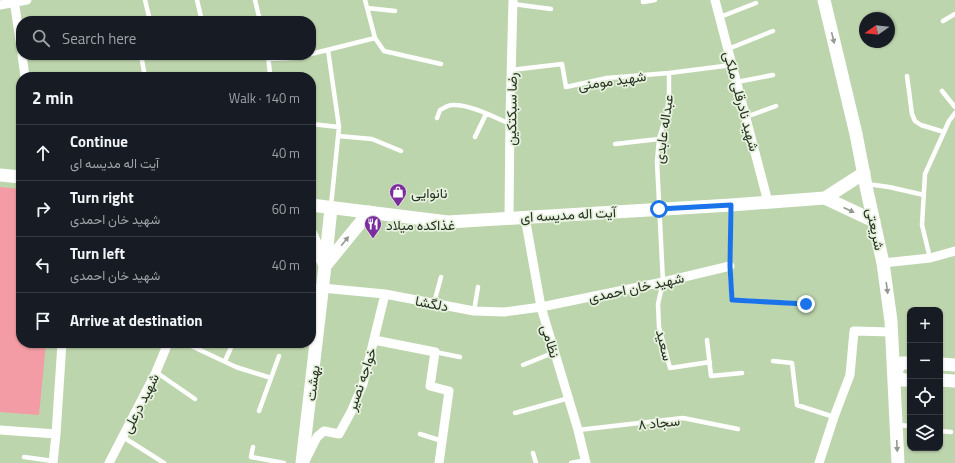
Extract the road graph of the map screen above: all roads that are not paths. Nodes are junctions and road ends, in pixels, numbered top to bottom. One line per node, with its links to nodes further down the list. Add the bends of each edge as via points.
1 (27, 0): 10 (street)
2 (145, 0): 19 (lane)
3 (197, 0): 20 (lane)
4 (255, 0): 21 (lane)
5 (365, 0): 14 (lane)
6 (642, 0): 7 (lane)
7 (655, 0)
8 (715, 0): 22 (street, شهید نادرقلی ملکی)
9 (824, 0): 60 (street, شریعتی, one-way to 60)
10 (14, 1): 13 (street); 18 (street)
11 (513, 2): 15 (lane); 34 (street, رضا سبکتکین)
12 (756, 4): 22 (lane)
13 (0, 5)
14 (367, 8): 16 (lane); 25 (lane)
15 (551, 9)
16 (395, 11)
17 (955, 14): 23 (lane)
18 (16, 16)
19 (149, 16)
20 (201, 16)
21 (259, 16)
22 (720, 17): 26 (street, شهید نادرقلی ملکی)
23 (943, 21)
24 (773, 31): 26 (lane)
25 (375, 38): 27 (lane); 32 (lane, via 384,51)
26 (728, 49): 33 (street, شهید نادرقلی ملکی)
27 (328, 50): 28 (lane); 51 (lane)
28 (316, 53)
29 (23, 60): 35 (street)
30 (142, 60): 36 (lane)
31 (268, 60): 37 (lane)
32 (441, 64)
33 (732, 65): 38 (lane, شهید مومنی); 41 (street, شهید نادرقلی ملکی)
34 (511, 70): 38 (lane, شهید مومنی, via 562,64 566,87 606,78); 49 (street, رضا سبکتکین)
35 (24, 72)
36 (144, 72)
37 (270, 72)
38 (669, 73): 55 (lane, عبداله عابدی, via 667,113)
39 (773, 75): 41 (lane)
40 (907, 76): 52 (lane, via 915,121)
41 (737, 82): 47 (street, شهید نادرقلی ملکی)
42 (942, 91): 44 (lane)
43 (776, 106): 47 (lane)
44 (955, 107)
45 (955, 113): 52 (lane)
46 (486, 114): 48 (lane, via 451,105 440,110); 49 (lane); 54 (lane)
47 (746, 117): 63 (street, شهید نادرقلی ملکی)
48 (437, 118)
49 (510, 124): 70 (street, رضا سبکتکین)
50 (316, 125): 51 (lane)
51 (339, 127): 53 (lane)
52 (944, 132): 61 (lane, via 925,174)
53 (338, 136): 57 (lane, via 372,139); 66 (lane)
54 (475, 137)
55 (659, 139): 56 (lane); 67 (lane, عبداله عابدی)
56 (615, 144)
57 (401, 151)
58 (0, 175): 59 (street)
59 (16, 177)
60 (865, 179): 61 (lane); 62 (street); 71 (street, شریعتی)
61 (924, 195): 74 (lane, via 922,225)
62 (825, 198): 63 (street, آیت اله مدیسه ای); 71 (street, one-way to 71)
63 (768, 202): 64 (street, آیت اله مدیسه ای)
64 (731, 205): 67 (street, آیت اله مدیسه ای); 77 (lane)
65 (316, 206): 66 (street, آیت اله مدیسه ای)
66 (331, 208): 68 (street, آیت اله مدیسه ای); 76 (street, بهشت)
67 (659, 209): 69 (street, آیت اله مدیسه ای); 79 (lane, عبداله عابدی)
68 (369, 212): 70 (street, آیت اله مدیسه ای, via 448,222); 76 (street, one-way to 68)
69 (525, 217): 70 (street, آیت اله مدیسه ای); 86 (street, نظامی)
70 (509, 218)
71 (874, 221): 75 (street, شریعتی)
72 (316, 245): 76 (street)
73 (955, 251): 74 (street)
74 (930, 258): 75 (street)
75 (883, 263): 88 (street, شریعتی, one-way to 88)
76 (325, 266): 80 (street, بهشت)
77 (730, 266): 79 (street, شهید خان احمدی); 85 (lane, via 732,300)
78 (441, 277): 83 (lane)
79 (663, 282): 86 (street, شهید خان احمدی); 101 (lane, سعید, via 658,304 659,327 670,368)
80 (317, 287): 82 (street, دلگشا); 84 (street, بهشت)
81 (478, 287): 87 (lane)
82 (385, 294): 83 (street, دلگشا); 89 (street, خواجه نصیر)
83 (434, 303): 87 (street, دلگشا)
84 (316, 304)
85 (806, 304)
86 (541, 307): 87 (street, دلگشا, via 504,312); 97 (street, نظامی)
87 (474, 311)
88 (892, 332): 109 (street, شریعتی); 118 (street, via 854,331 850,375)
89 (374, 340): 96 (street); 138 (street, خواجه نصیر, via 363,384 339,434 324,431 317,437)
90 (707, 340): 101 (lane)
91 (62, 348): 126 (street)
92 (166, 348): 107 (street, شهید درعلی)
93 (196, 348): 100 (lane)
94 (230, 348): 100 (lane)
95 (313, 348): 138 (street, بهشت)
96 (435, 352): 99 (lane); 129 (street, via 430,386 449,391)
97 (555, 352): 106 (lane); 115 (street, نظامی)
98 (279, 356): 110 (lane)
99 (460, 357)
100 (224, 361): 110 (lane)
101 (710, 362): 108 (lane, via 712,376)
102 (774, 362): 118 (lane, via 792,363 797,405)
103 (907, 363): 109 (street, via 901,363)
104 (943, 364): 105 (street)
105 (955, 364)
106 (523, 365)
107 (156, 372): 114 (lane); 128 (street, شهید درعلی)
108 (742, 373)
109 (894, 373): 111 (street, via 902,380); 119 (street, شریعتی)
110 (271, 378): 116 (lane)
111 (907, 380)
112 (943, 380): 113 (street)
113 (955, 380)
114 (195, 398)
115 (568, 398): 117 (lane); 123 (street, نظامی)
116 (259, 411)
117 (515, 413)
118 (834, 417): 142 (street)
119 (896, 424): 120 (lane); 143 (street, شریعتی, one-way to 143)
120 (907, 426)
121 (738, 429): 123 (lane, سجاد ۸, via 683,418)
122 (0, 430): 126 (street)
123 (578, 430): 133 (street, نظامی)
124 (943, 431): 125 (lane)
125 (950, 432)
126 (56, 434): 134 (street)
127 (420, 434): 129 (lane)
128 (122, 437): 135 (street, شهید درعلی); 136 (lane)
129 (442, 441): 139 (street)
130 (253, 447): 137 (lane, via 251,457)
131 (533, 453): 140 (lane)
132 (24, 457): 134 (lane)
133 (586, 461): 141 (lane)
134 (53, 462)
135 (109, 463)
136 (164, 463)
137 (284, 463)
138 (303, 463)
139 (439, 463)
140 (536, 463)
141 (571, 463)
142 (819, 463)
143 (898, 463)

